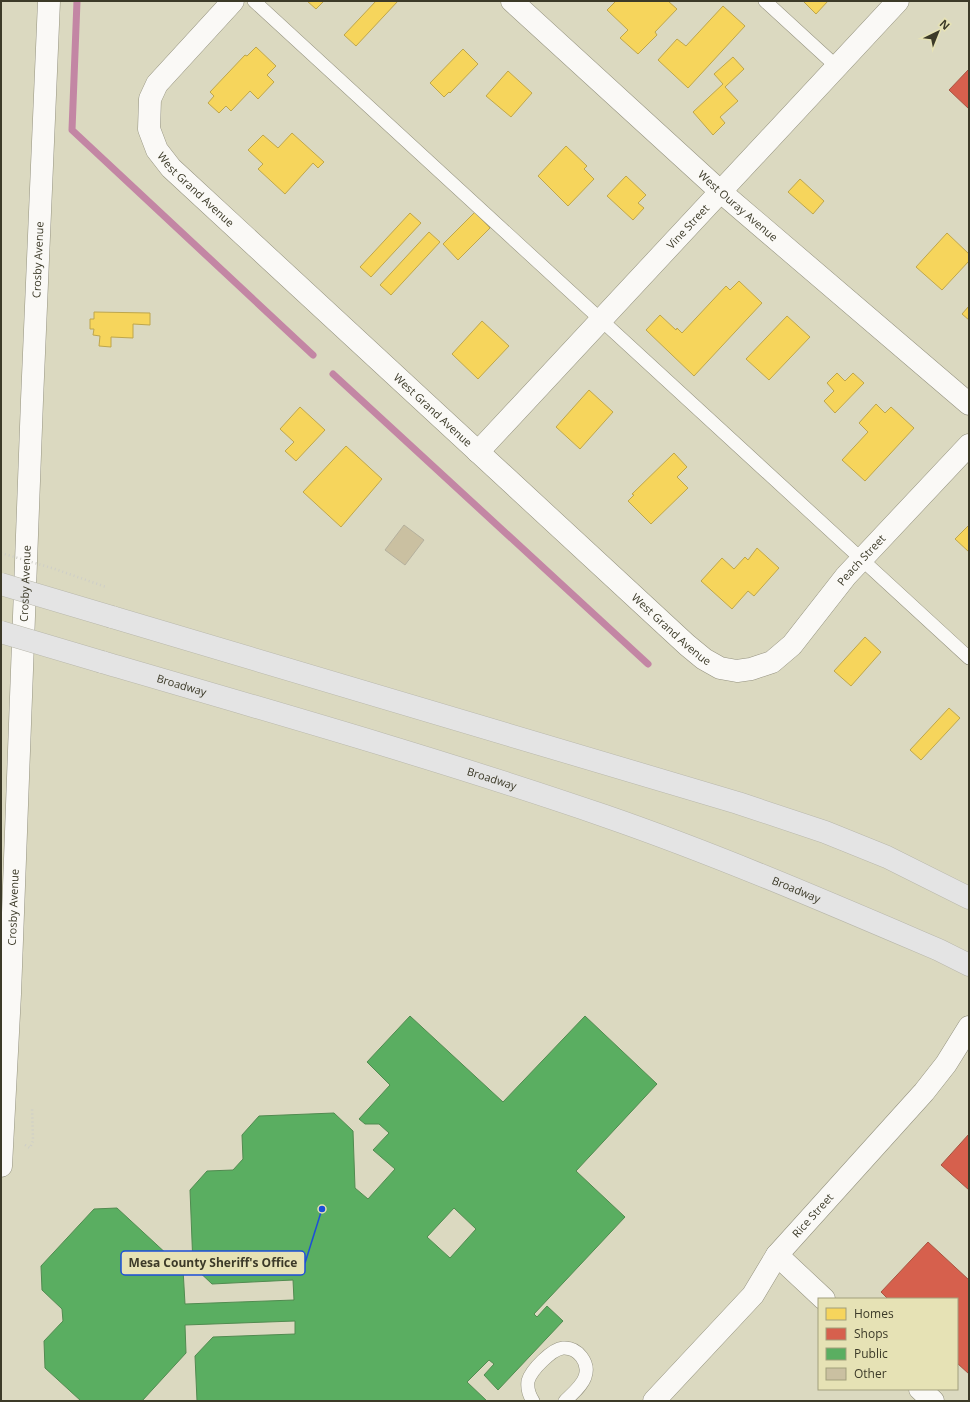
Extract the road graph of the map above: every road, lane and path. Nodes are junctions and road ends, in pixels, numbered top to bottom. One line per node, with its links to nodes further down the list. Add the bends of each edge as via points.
1 (49, 1): 25 (street, Crosby Avenue)
2 (233, 1): 12 (street, West Grand Avenue, via 156,84 148,113 149,129 157,150 171,168)
3 (254, 1): 9 (lane)
4 (512, 1): 8 (street, West Ouray Avenue)
5 (765, 1): 7 (lane)
6 (898, 1): 7 (street, Vine Street)
7 (837, 67): 8 (street, Vine Street)
8 (721, 192): 9 (street, Vine Street); 10 (street, West Ouray Avenue)
9 (602, 320): 12 (street, Vine Street); 14 (lane)
10 (969, 404)
11 (969, 445): 14 (street, Peach Street)
12 (478, 452): 19 (street, West Grand Avenue, via 704,659 720,668 737,671)
13 (1, 553): 16 (path, bridge)
14 (862, 559): 18 (lane); 19 (street, Peach Street, via 792,645 772,662)
15 (1, 584): 20 (main road, bridge, via 738,803 888,857)
16 (106, 587)
17 (1, 632): 21 (main road, Broadway, bridge, via 359,737 606,816 704,852 939,950)
18 (969, 658)
19 (752, 669)
20 (969, 898)
21 (969, 965)
22 (969, 1027): 26 (street, Rice Street, via 946,1064 924,1092)
23 (32, 1107): 24 (path, via 33,1140 30,1148 25,1144)
24 (25, 1138)
25 (1, 1166)
26 (777, 1255): 27 (street); 31 (street, Rice Street, via 753,1295)
27 (823, 1298)
28 (921, 1390): 32 (street)
29 (533, 1401): 30 (lane, via 528,1379 548,1356 563,1348 579,1354 587,1369 585,1377)
30 (566, 1401)
31 (654, 1401)
32 (933, 1401)

